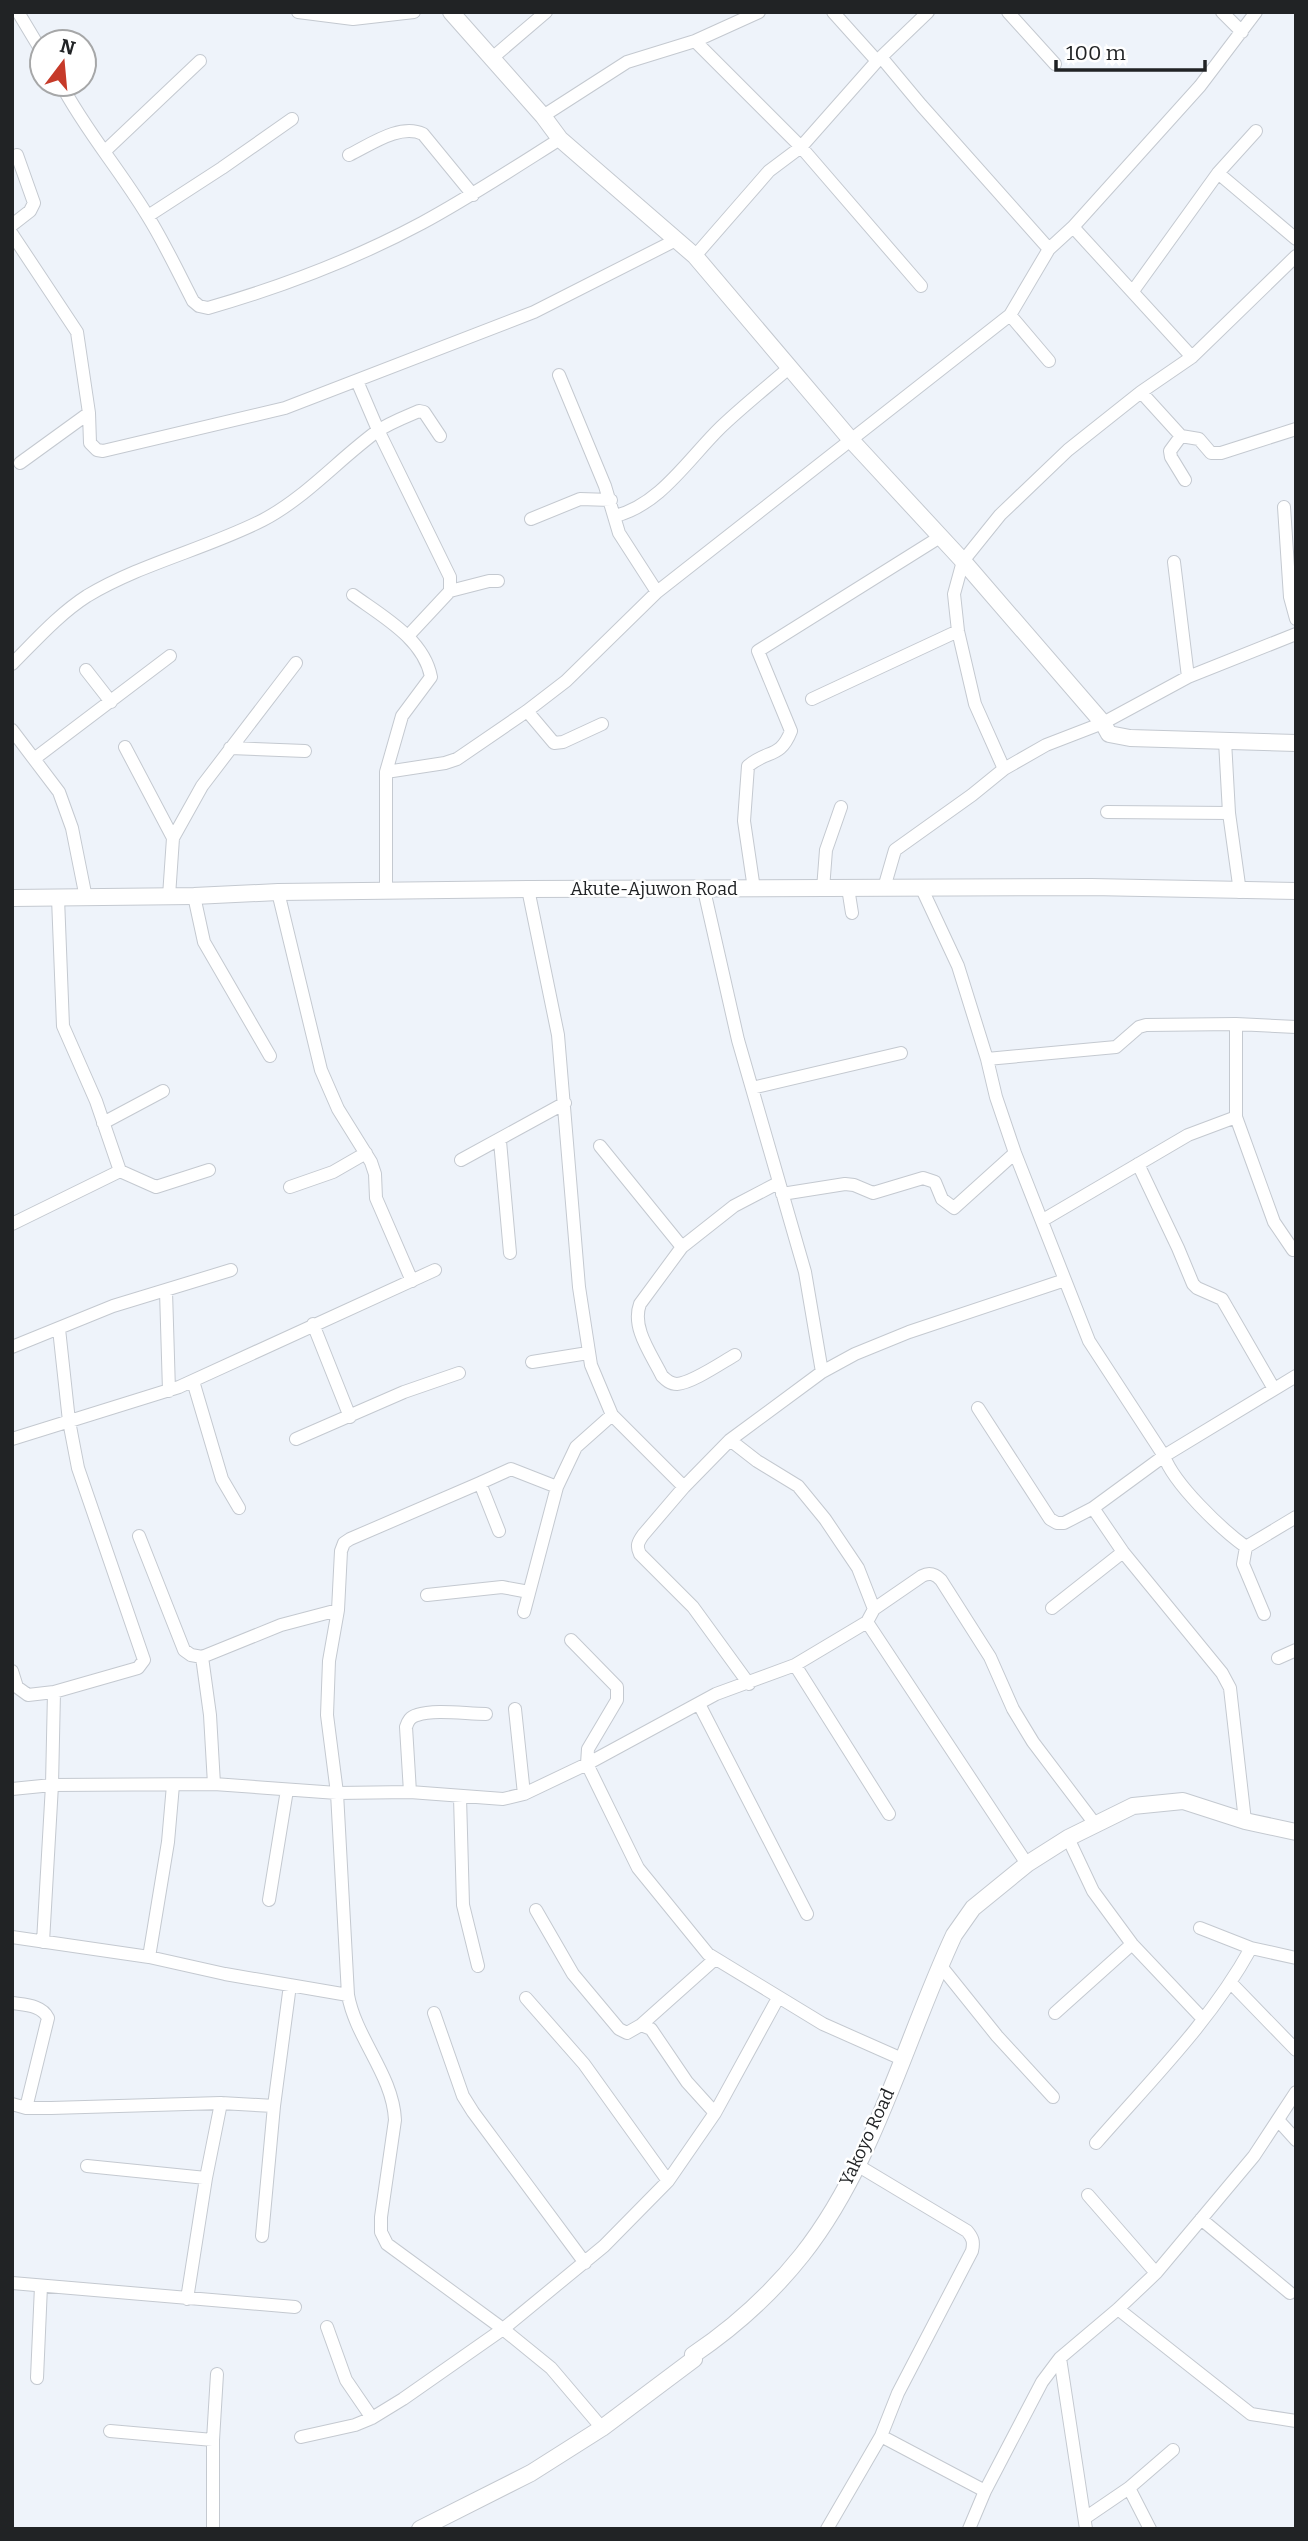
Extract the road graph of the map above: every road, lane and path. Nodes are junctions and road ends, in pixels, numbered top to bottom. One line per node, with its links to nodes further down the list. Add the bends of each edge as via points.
1 (18, 12): 12 (street)
2 (298, 12): 3 (street, via 353,19)
3 (414, 12)
4 (451, 12): 15 (main road)
5 (546, 12): 15 (street)
6 (759, 12): 14 (street)
7 (833, 12): 16 (street)
8 (928, 12): 16 (street)
9 (1009, 12): 18 (street)
10 (1222, 12): 13 (street)
11 (1256, 12): 13 (street)
12 (28, 29)
13 (1242, 32): 32 (street, via 1200,86)
14 (695, 41): 20 (street, via 627,62); 24 (street)
15 (491, 59): 20 (main road)
16 (879, 59): 24 (street); 36 (street)
17 (200, 61): 25 (street)
18 (1055, 64)
19 (68, 98): 25 (street)
20 (543, 116): 23 (main road)
21 (292, 119): 30 (street)
22 (1256, 131): 28 (street)
23 (560, 139): 29 (street); 34 (main road)
24 (801, 147): 37 (street, via 769,171); 39 (street)
25 (105, 151): 30 (street)
26 (17, 155): 31 (street, via 34,203)
27 (349, 155): 29 (street, via 414,129 424,134)
28 (1218, 173): 35 (street); 40 (street)
29 (473, 195): 30 (street, via 337,262 208,308 193,301)
30 (148, 216)
31 (12, 225)
32 (1073, 227): 36 (street); 40 (street)
33 (12, 233): 48 (street, via 78,332)
34 (676, 240): 37 (main road); 46 (street, via 534,312)
35 (1296, 240)
36 (1049, 249): 41 (street)
37 (695, 256): 44 (main road)
38 (1296, 256): 42 (street)
39 (921, 286)
40 (1133, 291): 42 (street)
41 (1010, 315): 43 (street); 53 (street)
42 (1192, 357): 47 (street)
43 (1048, 361)
44 (790, 367): 53 (main road); 58 (street, via 653,495 630,512)
45 (559, 374): 56 (street)
46 (357, 381): 48 (street, via 285,408 103,451 90,443); 50 (street)
47 (1141, 392): 52 (street); 61 (street, via 1068,450 1000,515)
48 (89, 413): 54 (street)
49 (1296, 429): 52 (street, via 1216,454 1199,439)
50 (378, 430): 51 (street, via 419,411); 64 (street, via 450,577); 73 (street, via 263,520 142,568 87,597 49,626)
51 (440, 436)
52 (1181, 436): 55 (street, via 1170,451)
53 (851, 440): 60 (main road); 65 (street)
54 (20, 463)
55 (1185, 480)
56 (611, 500): 58 (street); 59 (street, via 580,499)
57 (1284, 507): 67 (street, via 1290,597)
58 (615, 516): 65 (street, via 619,533)
59 (531, 519)
60 (940, 537): 61 (main road); 98 (street, via 758,651 792,731 779,751 748,766 744,821)
61 (962, 561): 68 (street, via 954,594); 79 (main road)
62 (1174, 562): 75 (street)
63 (498, 581): 64 (street)
64 (450, 591): 70 (street)
65 (657, 592): 78 (street, via 566,681)
66 (354, 595): 70 (street)
67 (1296, 619)
68 (958, 631): 76 (street); 88 (street, via 975,705)
69 (1296, 634): 75 (street)
70 (408, 636): 89 (street, via 430,677 402,716)
71 (170, 656): 77 (street)
72 (296, 663): 85 (street)
73 (12, 664)
74 (86, 670): 77 (street)
75 (1188, 677): 79 (street)
76 (812, 699)
77 (111, 702): 87 (street)
78 (527, 711): 80 (street, via 554,743); 89 (street, via 457,759)
79 (1103, 723): 82 (main road, via 1109,734 1119,737); 88 (street, via 1046,745)
80 (602, 724)
81 (12, 730): 87 (street)
82 (1225, 741): 83 (main road); 92 (street)
83 (1296, 743)
84 (125, 747): 93 (street)
85 (230, 748): 86 (street); 93 (street)
86 (305, 751)
87 (34, 759): 109 (street, via 59,792 72,828)
88 (1004, 769): 96 (street, via 895,850)
89 (386, 772): 101 (street)
90 (841, 807): 94 (street, via 826,850)
91 (1107, 812): 92 (street)
92 (1229, 813): 104 (street)
93 (173, 838): 105 (street)
94 (823, 888): 95 (main road, Akute-Ajuwon Road); 98 (main road, Akute-Ajuwon Road)
95 (848, 888): 96 (main road, Akute-Ajuwon Road); 110 (street)
96 (884, 888): 99 (main road, Akute-Ajuwon Road)
97 (528, 889): 100 (main road, Akute-Ajuwon Road); 101 (main road, Akute-Ajuwon Road); 118 (street, via 558,1035)
98 (754, 889): 100 (main road, Akute-Ajuwon Road)
99 (922, 889): 104 (main road, Akute-Ajuwon Road, via 1091,887); 115 (street, via 958,967)
100 (704, 890): 116 (street)
101 (386, 891): 103 (main road, Akute-Ajuwon Road)
102 (1296, 891): 104 (main road, Akute-Ajuwon Road)
103 (278, 892): 106 (main road, Akute-Ajuwon Road); 123 (street, via 321,1070 338,1109)
104 (1240, 892)
105 (169, 896): 106 (main road, Akute-Ajuwon Road); 109 (main road, Akute-Ajuwon Road)
106 (194, 896): 114 (street, via 208,950)
107 (12, 898): 108 (main road, Akute-Ajuwon Road)
108 (58, 898): 109 (main road, Akute-Ajuwon Road); 120 (street, via 63,1026)
109 (86, 898)
110 (852, 913)
111 (1236, 1024): 112 (street); 115 (street, via 1146,1025 1116,1048); 119 (street)
112 (1296, 1027)
113 (901, 1053): 116 (street)
114 (270, 1056)
115 (987, 1059): 124 (street)
116 (751, 1088): 130 (street)
117 (163, 1091): 120 (street)
118 (565, 1103): 121 (street); 144 (street)
119 (1237, 1117): 126 (street, via 1188,1135); 134 (street, via 1274,1222)
120 (103, 1122): 128 (street)
121 (499, 1141): 125 (street); 135 (street)
122 (600, 1146): 133 (street)
123 (366, 1153): 129 (street, via 333,1172); 139 (street, via 375,1174 376,1198)
124 (1015, 1153): 130 (street, via 954,1208 942,1199 935,1182 923,1178 873,1193 845,1184); 131 (street)
125 (461, 1160)
126 (1138, 1164): 131 (street); 151 (street, via 1193,1284 1222,1299)
127 (209, 1170): 128 (street, via 156,1187)
128 (120, 1171): 132 (street)
129 (290, 1187)
130 (780, 1188): 133 (street, via 734,1206); 147 (street, via 806,1272)
131 (1043, 1220): 138 (street)
132 (12, 1223)
133 (682, 1247): 145 (street, via 637,1312 651,1354 662,1376 676,1384)
134 (1293, 1250)
135 (510, 1253)
136 (231, 1270): 140 (street)
137 (435, 1270): 139 (street)
138 (1065, 1280): 147 (street, via 909,1332); 160 (street, via 1089,1341)
139 (412, 1281): 141 (street)
140 (166, 1291): 142 (street); 152 (street)
141 (313, 1324): 150 (street); 155 (street)
142 (59, 1328): 143 (street); 156 (street)
143 (12, 1348)
144 (588, 1353): 146 (street); 154 (street)
145 (735, 1355)
146 (532, 1362)
147 (822, 1372): 159 (street)
148 (459, 1373): 155 (street)
149 (1296, 1376): 151 (street)
150 (193, 1381): 152 (street); 164 (street, via 222,1479)
151 (1275, 1389): 160 (street)
152 (169, 1391): 156 (street)
153 (978, 1408): 165 (street, via 1050,1518 1064,1523)
154 (612, 1415): 162 (street, via 576,1447); 163 (street)
155 (350, 1417): 158 (street)
156 (69, 1421): 157 (street); 186 (street, via 78,1468 144,1660 138,1668)
157 (12, 1439)
158 (296, 1439)
159 (730, 1440): 163 (street); 174 (street, via 798,1486 858,1569)
160 (1164, 1456): 165 (street); 169 (street, via 1182,1485)
161 (480, 1483): 162 (street, via 511,1469); 167 (street); 175 (street, via 344,1543)
162 (557, 1487): 171 (street)
163 (684, 1487): 185 (street, via 637,1548 693,1607)
164 (239, 1508)
165 (1093, 1508): 170 (street)
166 (1296, 1517): 169 (street)
167 (499, 1531)
168 (139, 1536): 181 (street, via 184,1650)
169 (1245, 1547): 177 (street, via 1243,1564)
170 (1122, 1552): 173 (street); 201 (street, via 1230,1688)
171 (529, 1592): 172 (street, via 502,1587); 176 (street)
172 (427, 1595)
173 (1052, 1608)
174 (874, 1609): 178 (street); 202 (street, via 922,1576 936,1575 990,1657 1033,1742)
175 (338, 1610): 181 (street, via 281,1625); 197 (street, via 329,1661 327,1715)
176 (524, 1612)
177 (1264, 1614)
178 (867, 1622): 183 (street); 205 (street)
179 (571, 1640): 190 (street, via 618,1692 588,1749)
180 (1296, 1650): 182 (street)
181 (202, 1657): 191 (street)
182 (1278, 1658)
183 (794, 1665): 185 (street); 200 (street)
184 (12, 1671): 186 (street, via 23,1693)
185 (749, 1684): 187 (street)
186 (54, 1692): 192 (street)
187 (699, 1704): 190 (street); 208 (street)
188 (514, 1709): 198 (street)
189 (486, 1714): 196 (street, via 429,1713 408,1720)
190 (587, 1764): 198 (street); 216 (street, via 638,1868)
191 (214, 1784): 193 (street); 195 (street)
192 (52, 1785): 193 (street); 194 (street); 211 (street)
193 (173, 1785): 214 (street)
194 (12, 1789)
195 (287, 1790): 197 (street); 206 (street)
196 (410, 1792): 197 (street); 199 (street)
197 (337, 1793): 221 (street)
198 (524, 1794): 199 (street, via 502,1799)
199 (460, 1797): 218 (street, via 463,1905)
200 (889, 1814)
201 (1245, 1821): 202 (main road, Yakoyo Road, via 1183,1801 1133,1806); 203 (main road, Yakoyo Road)
202 (1095, 1824): 204 (main road, Yakoyo Road)
203 (1296, 1832)
204 (1068, 1838): 205 (main road, Yakoyo Road); 212 (street, via 1093,1891)
205 (1027, 1864): 217 (main road, Yakoyo Road, via 973,1908)
206 (269, 1900)
207 (536, 1910): 228 (street, via 573,1974 620,2029 627,2033)
208 (807, 1914)
209 (1200, 1928): 213 (street)
210 (12, 1937): 211 (street)
211 (43, 1942): 214 (street)
212 (1132, 1944): 226 (street); 227 (street)
213 (1251, 1948): 215 (street); 219 (street)
214 (149, 1957): 220 (street)
215 (1296, 1958)
216 (715, 1959): 223 (street); 228 (street)
217 (940, 1965): 230 (main road, Yakoyo Road); 232 (street)
218 (478, 1966)
219 (1231, 1983): 227 (street); 229 (street)
220 (290, 1985): 221 (street); 235 (street)
221 (348, 1994): 257 (street, via 351,2012 394,2107 381,2232 387,2244)
222 (526, 1998): 244 (street, via 584,2064)
223 (778, 1998): 230 (street); 237 (street)
224 (12, 2003): 236 (street, via 37,2008 48,2018)
225 (434, 2012): 248 (street, via 463,2096)
226 (1055, 2013)
227 (1203, 2019): 240 (street)
228 (641, 2025): 237 (street, via 651,2029)
229 (1296, 2050)
230 (902, 2059): 241 (main road, Yakoyo Road)
231 (1296, 2092): 238 (street)
232 (1053, 2097)
233 (221, 2103): 235 (street); 236 (street); 243 (street)
234 (12, 2104): 236 (street)
235 (274, 2106): 247 (street)
236 (26, 2108)
237 (715, 2113): 244 (street)
238 (1278, 2120): 239 (street); 246 (street)
239 (1296, 2140)
240 (1096, 2143)
241 (857, 2165): 263 (main road, Yakoyo Road, via 802,2255 766,2295 693,2355 694,2359); 265 (street, via 967,2231 973,2244)
242 (87, 2166): 243 (street)
243 (206, 2178): 253 (street)
244 (668, 2181): 248 (street)
245 (1088, 2195): 249 (street)
246 (1200, 2219): 249 (street); 252 (street)
247 (262, 2236)
248 (585, 2263): 257 (street)
249 (1156, 2273): 255 (street)
250 (12, 2283): 251 (street)
251 (41, 2286): 253 (street); 260 (street)
252 (1290, 2293)
253 (187, 2299): 254 (street)
254 (295, 2307)
255 (1118, 2309): 258 (street); 262 (street, via 1251,2414)
256 (327, 2327): 261 (street, via 346,2379)
257 (503, 2329): 261 (street); 263 (street, via 551,2368)
258 (1060, 2358): 270 (street, via 1042,2382); 271 (street)
259 (217, 2374): 267 (street)
260 (37, 2378)
261 (372, 2418): 266 (street)
262 (1296, 2421)
263 (602, 2428): 273 (main road, Yakoyo Road, via 531,2473)
264 (110, 2431): 267 (street)
265 (881, 2436): 270 (street); 274 (street)
266 (301, 2437)
267 (213, 2440): 272 (street)
268 (1173, 2450): 269 (street)
269 (1129, 2488): 271 (street); 276 (street)
270 (985, 2491): 275 (street)
271 (1086, 2523)
272 (213, 2529)
273 (420, 2529)
274 (827, 2529)
275 (969, 2529)
276 (1150, 2529)

